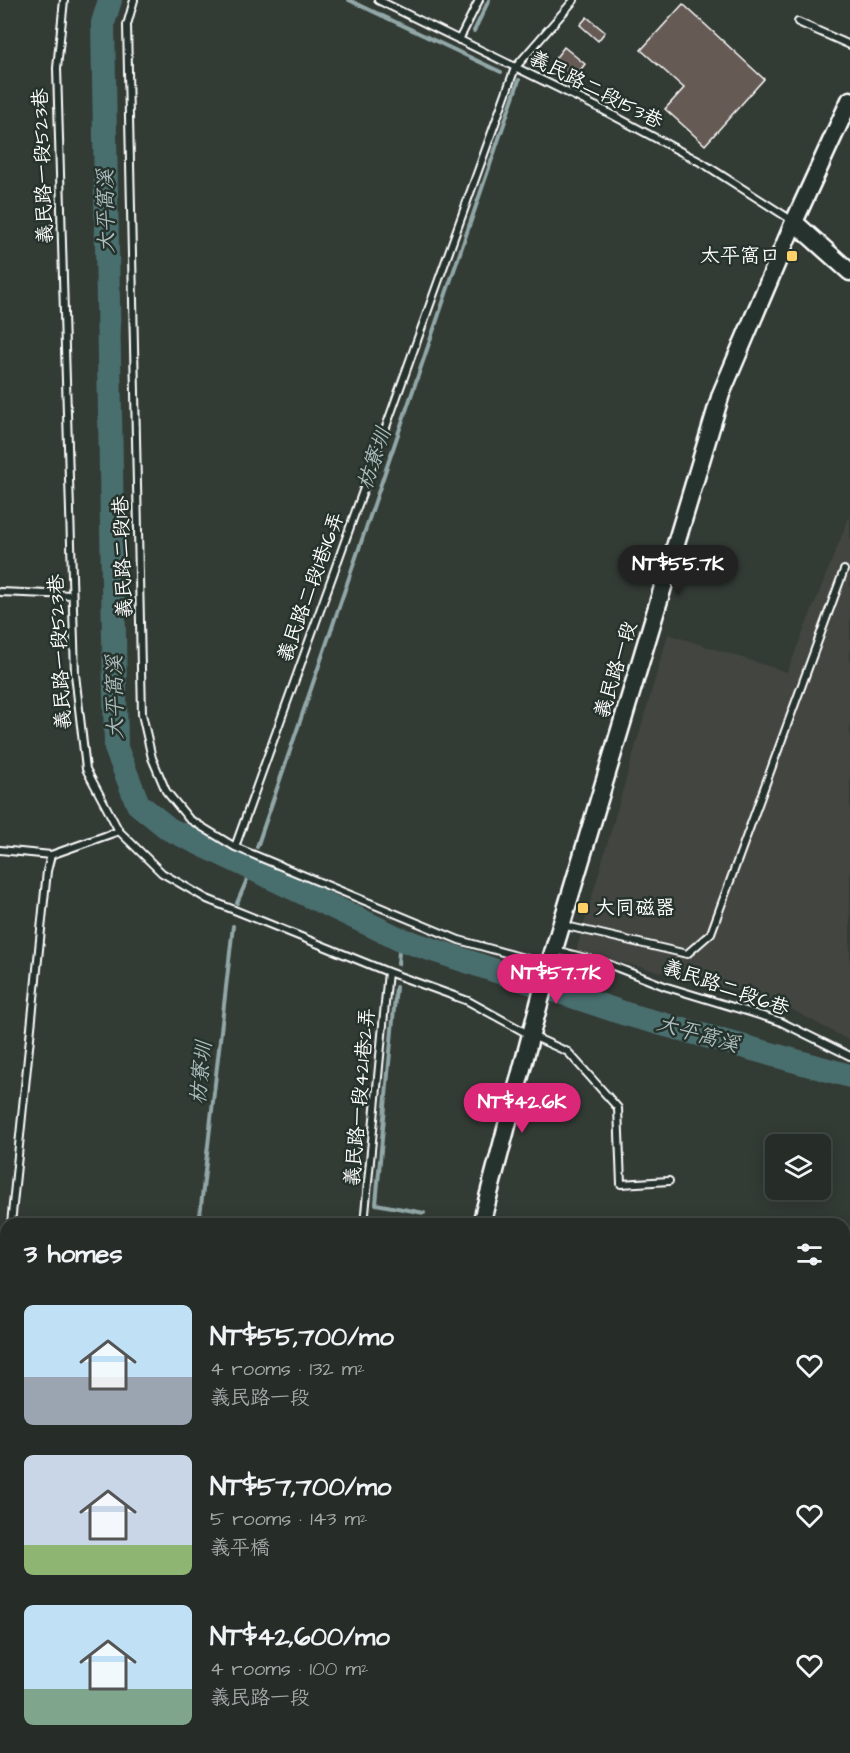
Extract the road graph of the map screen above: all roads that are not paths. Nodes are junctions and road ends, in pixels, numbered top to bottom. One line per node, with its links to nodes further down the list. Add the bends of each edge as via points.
1 (64, 0): 15 (lane, 義民路一段523巷, via 57,68)
2 (134, 0): 17 (lane, 義民路二段1巷, via 127,25 142,714 152,758 166,791 189,819)
3 (378, 0): 7 (lane, 義民路二段153巷)
4 (479, 0): 7 (lane)
5 (574, 0): 9 (lane)
6 (798, 22): 8 (lane)
7 (459, 40): 9 (lane, 義民路二段153巷)
8 (850, 45)
9 (515, 68): 11 (lane, 義民路二段153巷, via 705,165); 17 (lane, 義民路二段1巷16弄)
10 (850, 100): 11 (street, 義民路一段)
11 (794, 222): 12 (street); 20 (street, 義民路一段, via 722,394)
12 (850, 272)
13 (844, 570): 20 (lane, via 711,933 687,954)
14 (0, 592): 15 (lane)
15 (72, 595): 16 (lane, 義民路一段523巷, via 75,674 86,769)
16 (119, 831): 19 (lane); 22 (lane, 義民路一段523巷, via 162,873 207,899)
17 (235, 847): 21 (lane, 義民路二段1巷, via 459,940)
18 (0, 850): 19 (lane)
19 (51, 855): 26 (lane)
20 (562, 925): 21 (street, 義民路一段)
21 (552, 958): 23 (street, 義民路一段); 24 (lane, 義民路二段6巷, via 608,964 667,987 779,1021)
22 (388, 972): 23 (lane, 義民路一段523巷, via 468,1000); 27 (lane, 義民路一段421巷2弄)
23 (530, 1035): 25 (lane, 義民路一段523巷, via 568,1052 618,1108 621,1184); 28 (street)
24 (850, 1056)
25 (669, 1182)
26 (12, 1218)
27 (365, 1218)
28 (484, 1218)

